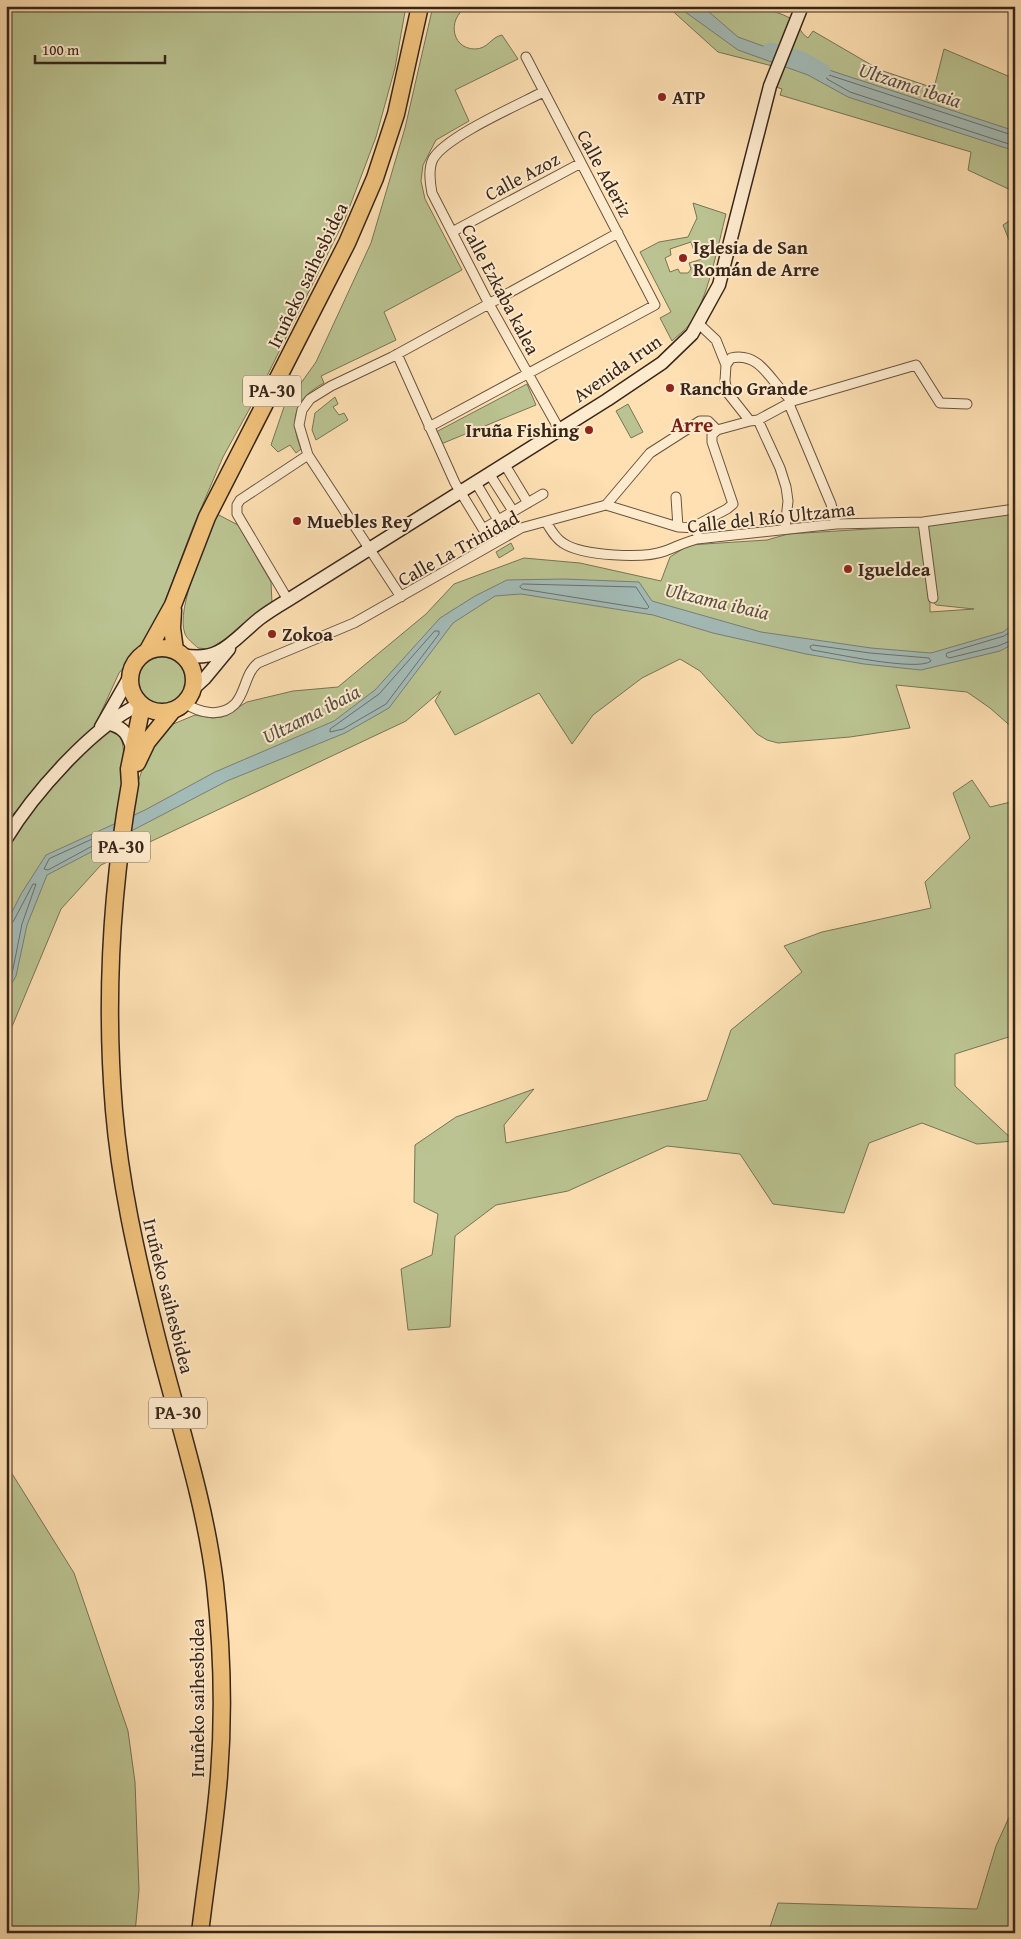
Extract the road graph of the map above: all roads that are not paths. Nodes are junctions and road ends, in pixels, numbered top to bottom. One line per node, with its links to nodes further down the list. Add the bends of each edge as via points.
1 (420, 6): 42 (highway, Iruñeko saihesbidea / PA-30, via 396,114 375,178 347,243 207,517)
2 (802, 7): 9 (street, Avenida Irun, via 770,86 719,285)
3 (526, 57): 4 (street, Calle Aderiz)
4 (543, 92): 5 (street, Calle Aderiz); 6 (street, Calle Ezkaba kalea, via 446,144 433,159 430,175 432,193)
5 (581, 163): 6 (street, Calle Azoz); 7 (street, Calle Aderiz)
6 (452, 232): 8 (street, Calle Ezkaba kalea)
7 (618, 233): 8 (street); 12 (street, Calle Aderiz, via 655,305)
8 (489, 304): 10 (street); 12 (street, Calle Ezkaba kalea)
9 (699, 324): 11 (street, via 716,340); 17 (street, Avenida Irun, via 662,362)
10 (397, 354): 16 (street); 19 (street, via 310,399 302,410 299,425)
11 (726, 366): 13 (street, via 731,358 739,356 761,365); 15 (street, via 724,381 727,392)
12 (527, 373): 16 (street); 17 (street, Calle Ezkaba kalea)
13 (791, 402): 14 (street, via 916,365 940,403); 15 (street); 33 (street, via 832,504)
14 (967, 404)
15 (754, 421): 18 (street); 36 (street, via 780,468 786,487)
16 (429, 426): 23 (street)
17 (558, 429): 20 (street, Avenida Irun)
18 (717, 430): 27 (street, via 708,422 700,421 650,453); 35 (street, via 712,435 712,442 733,504)
19 (308, 455): 38 (street, via 354,529); 41 (street, via 237,505 237,514)
20 (505, 465): 21 (street, Avenida Irun); 26 (street)
21 (490, 474): 22 (street, Avenida Irun); 29 (street)
22 (476, 483): 23 (street, Avenida Irun); 30 (street)
23 (460, 493): 30 (street, via 484,529); 38 (street, Avenida Irun)
24 (543, 494): 26 (street)
25 (676, 496): 34 (street)
26 (528, 503): 29 (street)
27 (606, 504): 31 (street, Calle La Trinidad); 34 (street)
28 (1015, 509): 32 (street, Calle del Río Ultzama)
29 (514, 511): 30 (street)
30 (498, 520)
31 (546, 522): 37 (street, Calle del Río Ultzama, via 564,544 614,556 664,552 680,543); 39 (street, Calle La Trinidad, via 521,528)
32 (923, 522): 33 (street, Calle del Río Ultzama); 40 (street)
33 (836, 524): 36 (street, Calle del Río Ultzama)
34 (678, 527): 35 (street)
35 (697, 528): 37 (street)
36 (785, 529): 37 (street, Calle del Río Ultzama)
37 (697, 539)
38 (371, 549): 39 (street); 41 (street, Avenida Irun)
39 (401, 597): 47 (street, Calle La Trinidad, via 354,623 258,663 251,668 236,703 224,711 195,710)
40 (933, 598)
41 (288, 600): 43 (street, Avenida Irun, via 260,618)
42 (173, 605): 44 (highway, Iruñeko saihesbidea / PA-30); 45 (highway, Iruñeko saihesbidea / PA-30, via 172,628)
43 (233, 642): 45 (street, via 217,654 199,658); 47 (street)
44 (148, 650): 45 (highway, via 162,648); 46 (highway, PA-30, via 135,662)
45 (179, 653): 47 (highway, PA-30, via 191,665 194,677)
46 (129, 678): 48 (highway, via 133,694); 50 (street)
47 (184, 701): 48 (highway, via 157,712); 52 (highway, Iruñeko saihesbidea / PA-30, via 147,742)
48 (141, 705): 49 (street, via 120,714); 51 (highway, Iruñeko saihesbidea / PA-30)
49 (110, 724): 50 (street); 51 (street, via 127,733)
50 (96, 736): 53 (street, via 25,809)
51 (133, 750): 52 (highway, Iruñeko saihesbidea / PA-30)
52 (128, 791): 54 (highway, Iruñeko saihesbidea / PA-30, via 114,895 110,971 114,1110 129,1217 151,1315 198,1490 214,1583 221,1671 219,1775)
53 (6, 839)
54 (200, 1933)

